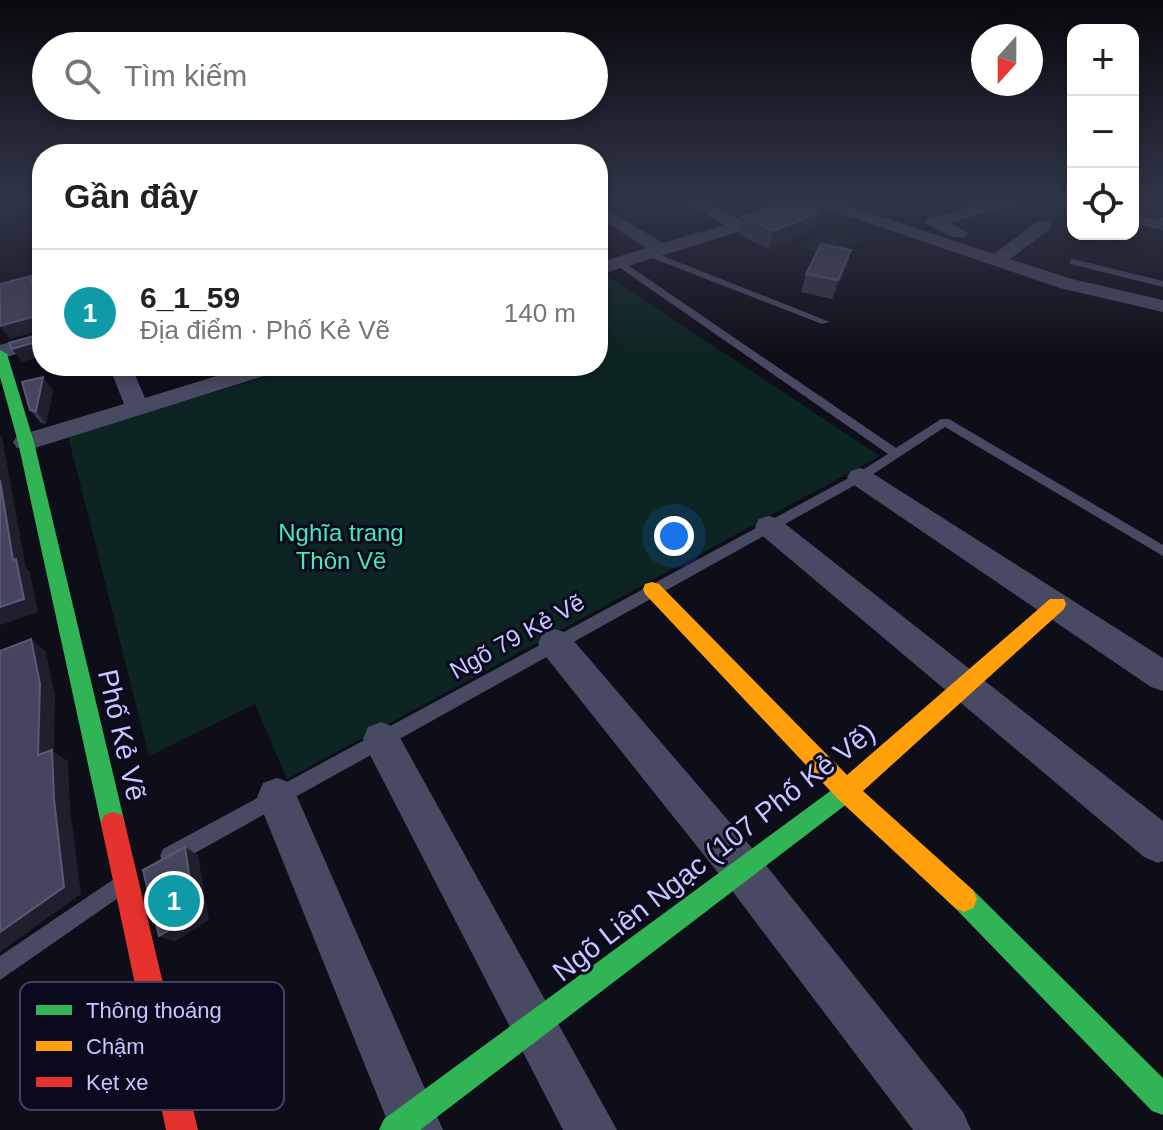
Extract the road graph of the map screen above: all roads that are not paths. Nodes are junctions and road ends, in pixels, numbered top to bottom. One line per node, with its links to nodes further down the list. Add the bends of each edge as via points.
1 (660, 251): 4 (street)
2 (960, 251): 5 (street)
3 (1010, 251): 5 (street)
4 (656, 252): 7 (street); 11 (lane)
5 (995, 262): 10 (street)
6 (1073, 262): 9 (lane)
7 (619, 263): 8 (street); 19 (lane)
8 (608, 266)
9 (1163, 284)
10 (1163, 306)
11 (825, 322)
12 (32, 342): 13 (street)
13 (0, 353): 16 (street, Phố Kẻ Vẽ)
14 (124, 376): 17 (street)
15 (210, 376): 17 (street)
16 (6, 396): 18 (street, Phố Kẻ Vẽ)
17 (137, 407): 18 (street)
18 (26, 442): 33 (street, Phố Kẻ Vẽ)
19 (895, 453): 20 (lane, Ngõ 79 Kẻ Vẽ); 22 (lane, Ngõ 79 Kẻ Vẽ, via 945,422)
20 (860, 477): 21 (lane, Ngõ 79 Kẻ Vẽ); 24 (street)
21 (769, 526): 23 (lane, Ngõ 79 Kẻ Vẽ); 27 (street)
22 (1163, 551)
23 (652, 589): 25 (lane, Ngõ 79 Kẻ Vẽ); 29 (street)
24 (1057, 604): 26 (street); 27 (street, Ngõ Liên Ngạc (107 Phố Kẻ Vẽ))
25 (555, 643): 28 (lane, Ngõ 79 Kẻ Vẽ); 32 (street)
26 (1163, 676)
27 (966, 684): 29 (street, Ngõ Liên Ngạc (107 Phố Kẻ Vẽ)); 31 (street)
28 (381, 739): 30 (lane, Ngõ 79 Kẻ Vẽ); 36 (street)
29 (846, 791): 32 (street, Ngõ Liên Ngạc (107 Phố Kẻ Vẽ)); 37 (street, via 935,869)
30 (277, 797): 33 (lane, Ngõ 79 Kẻ Vẽ); 39 (street)
31 (1158, 843)
32 (742, 869): 36 (street, Ngõ Liên Ngạc (107 Phố Kẻ Vẽ)); 42 (street)
33 (140, 873): 34 (lane, Ngõ 79 Kẻ Vẽ); 35 (street, Phố Kẻ Vẽ)
34 (0, 969)
35 (158, 982)
36 (535, 1025): 39 (street, Ngõ Liên Ngạc (107 Phố Kẻ Vẽ)); 41 (street)
37 (1163, 1100)
38 (179, 1110): 40 (street, Phố Kẻ Vẽ)
39 (408, 1126)
40 (182, 1130)
41 (591, 1130)
42 (945, 1130)

